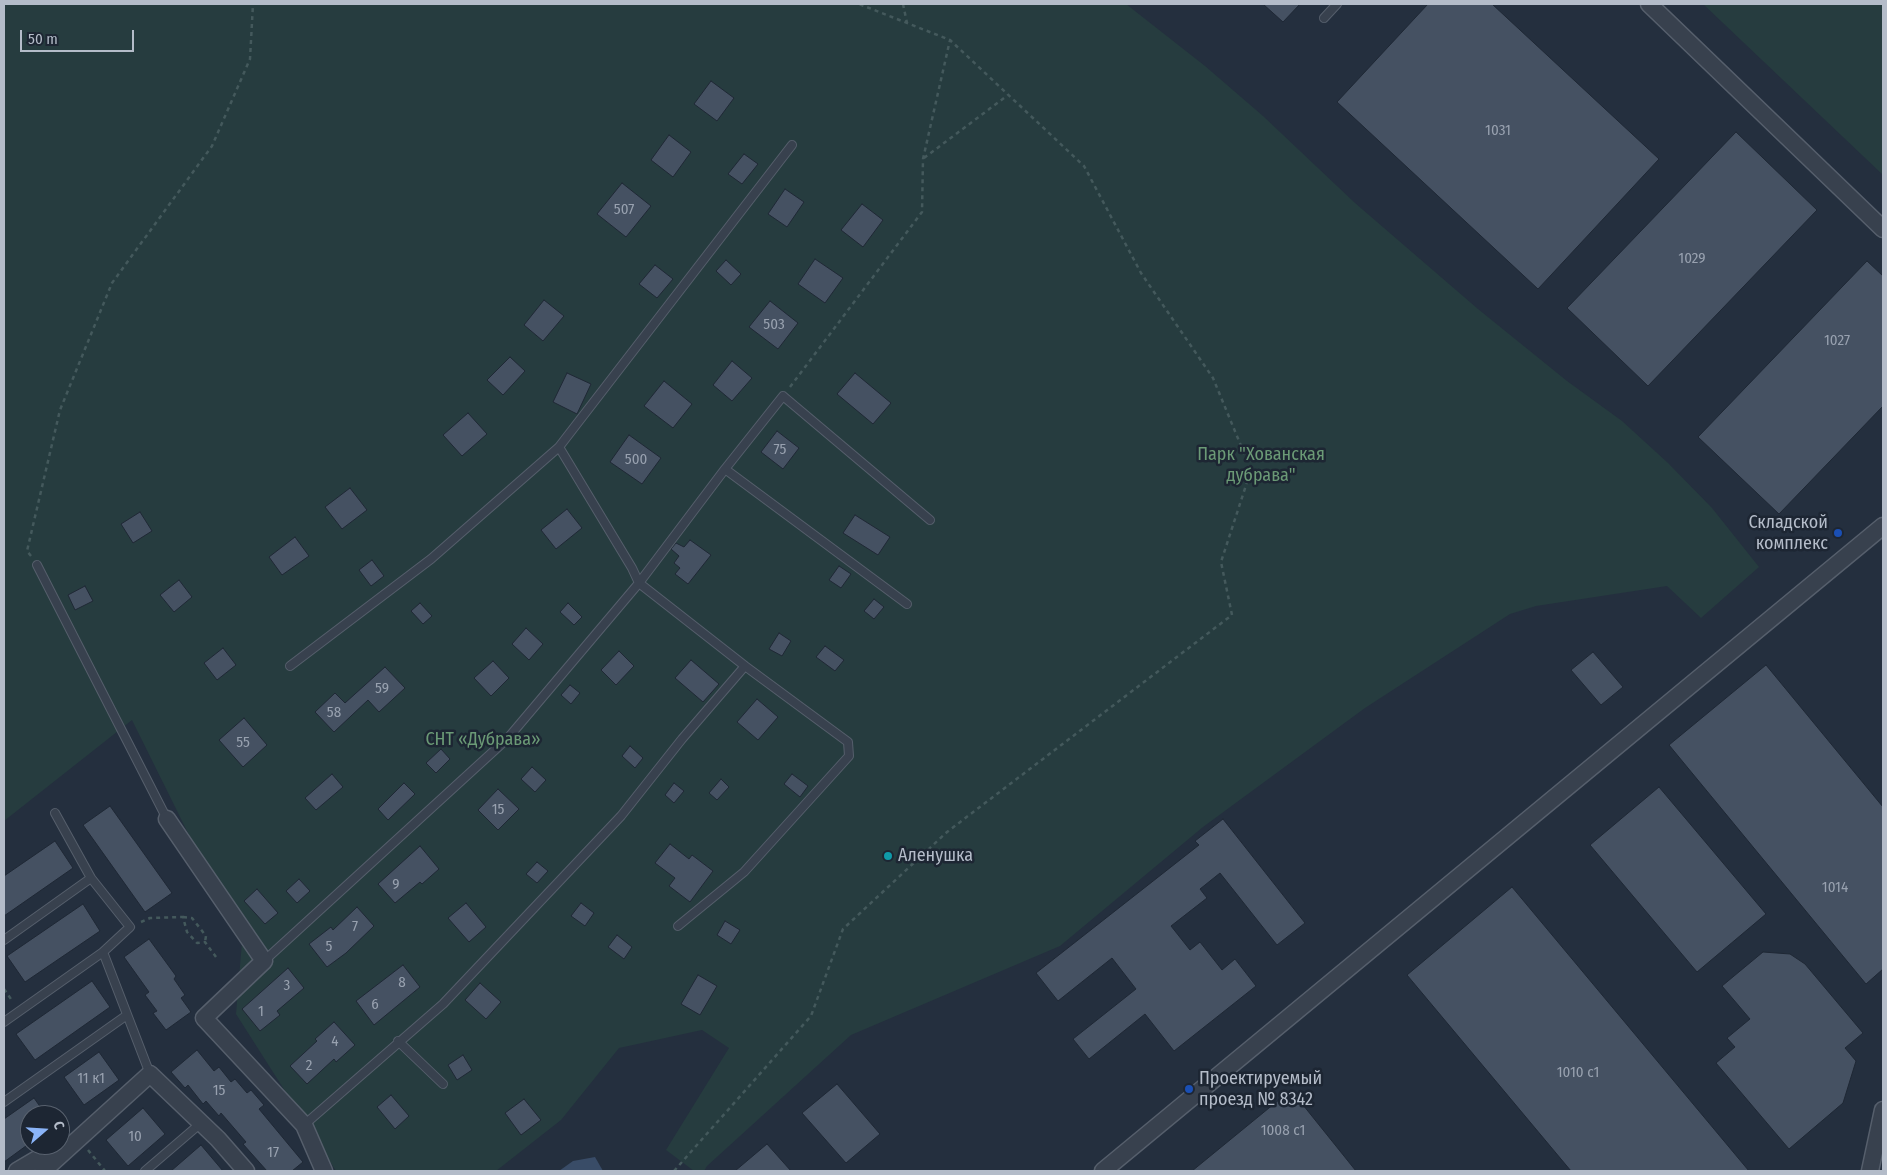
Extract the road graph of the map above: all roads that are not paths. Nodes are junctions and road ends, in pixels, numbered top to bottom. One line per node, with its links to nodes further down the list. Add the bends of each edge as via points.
1 (1337, 4): 3 (lane)
2 (1649, 4): 5 (street)
3 (1324, 18)
4 (792, 145): 6 (lane)
5 (1883, 228)
6 (560, 447): 11 (lane); 13 (lane, via 431,559)
7 (725, 469): 8 (lane, via 783,396); 11 (lane); 12 (lane)
8 (930, 520)
9 (1883, 526): 37 (street)
10 (38, 565): 16 (lane)
11 (639, 583): 14 (lane); 21 (lane, via 508,738)
12 (907, 604)
13 (290, 666)
14 (745, 666): 18 (lane, via 848,742 849,756 744,872); 24 (lane, via 621,816 443,1004)
15 (55, 813): 17 (lane)
16 (167, 819): 21 (street)
17 (90, 878): 19 (lane); 20 (lane, via 130,927)
18 (678, 926)
19 (4, 940)
20 (103, 952): 22 (lane); 23 (lane)
21 (264, 961): 30 (street, via 204,1018)
22 (127, 1015): 25 (lane); 27 (lane)
23 (4, 1022)
24 (398, 1041): 26 (lane); 30 (lane)
25 (150, 1074): 29 (street); 31 (street)
26 (443, 1084)
27 (4, 1102)
28 (1883, 1110): 38 (street)
29 (201, 1123): 34 (lane); 35 (street)
30 (304, 1125): 36 (street)
31 (91, 1127): 32 (street); 33 (street)
32 (17, 1171)
33 (43, 1171)
34 (146, 1171)
35 (245, 1171)
36 (324, 1171)
37 (1103, 1171)
38 (1870, 1171)

